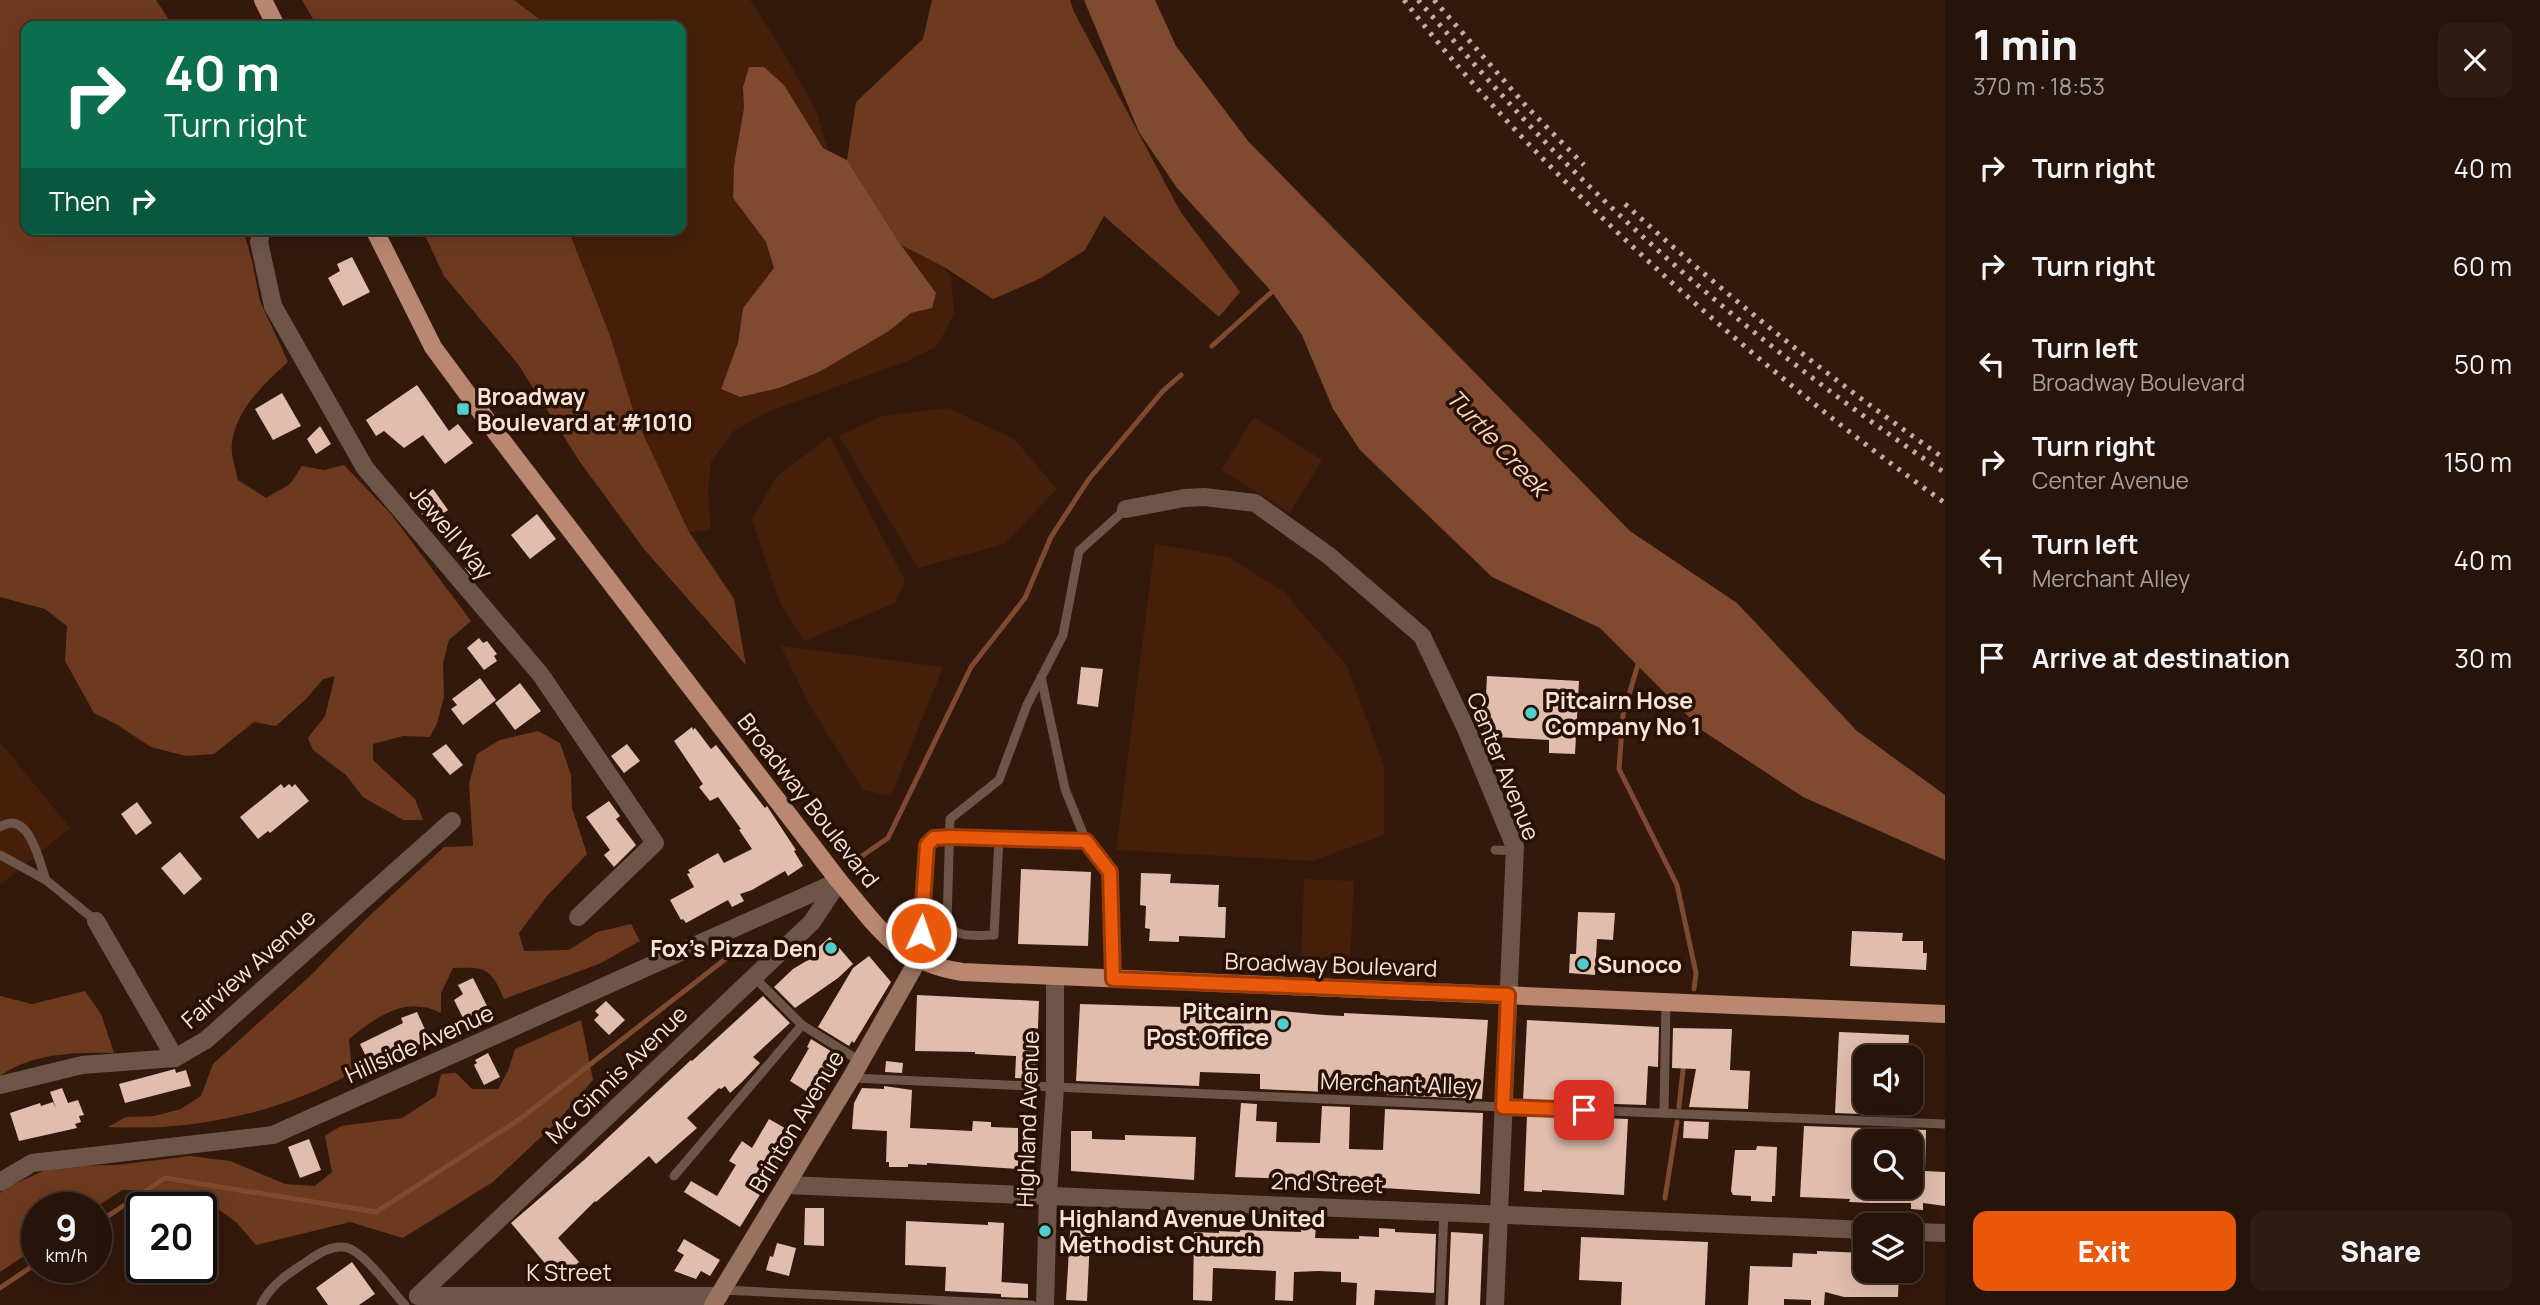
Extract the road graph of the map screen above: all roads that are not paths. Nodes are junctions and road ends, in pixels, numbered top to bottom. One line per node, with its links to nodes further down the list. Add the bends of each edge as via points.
1 (263, 0): 2 (main road)
2 (274, 21)
3 (261, 235): 17 (street, Jewell Way, via 273,306 365,468 541,675 655,843)
4 (377, 235): 16 (main road, Broadway Boulevard, via 433,346)
5 (1126, 509): 6 (lane, via 1079,551 1063,635); 13 (street, Center Avenue, via 1204,497 1255,503 1328,555 1422,636 1467,731)
6 (1041, 677): 9 (lane, via 999,780 950,819); 11 (lane, via 1065,789)
7 (452, 821): 27 (street, Fairview Avenue, via 206,1040)
8 (0, 827): 15 (lane, via 17,822 25,830)
9 (950, 837): 10 (lane); 10 (lane, via 947,923 956,933 995,935); 19 (lane, via 934,838 927,845 921,933)
10 (999, 838): 11 (lane)
11 (1086, 841): 22 (lane, via 1110,872)
12 (1495, 850): 13 (lane)
13 (1515, 851): 23 (street, Center Avenue)
14 (0, 855): 15 (lane)
15 (46, 880): 18 (lane)
16 (839, 881): 19 (main road, Broadway Boulevard, via 886,936); 21 (street, Mc Ginnis Avenue, via 812,922); 36 (street, Hillside Avenue, via 273,1135 32,1163)
17 (578, 917)
18 (96, 921): 27 (street)
19 (912, 956): 20 (main road, Broadway Boulevard, via 962,972); 28 (street, Brinton Avenue)
20 (1055, 976): 22 (main road, Broadway Boulevard); 31 (street, Highland Avenue)
21 (754, 977): 26 (lane); 45 (street, Mc Ginnis Avenue)
22 (1113, 979): 23 (main road, Broadway Boulevard)
23 (1508, 995): 24 (main road, Broadway Boulevard); 32 (street, Center Avenue)
24 (1666, 1002): 25 (main road, Broadway Boulevard); 33 (lane)
25 (1945, 1014)
26 (802, 1026): 28 (lane); 35 (lane)
27 (175, 1058): 30 (street, Fairview Avenue, via 82,1065)
28 (860, 1060): 29 (street, Brinton Avenue)
29 (851, 1078): 31 (lane, Merchant Alley); 37 (street, Brinton Avenue)
30 (0, 1085)
31 (1055, 1088): 32 (lane, Merchant Alley); 38 (street, Highland Avenue)
32 (1503, 1107): 33 (lane, Merchant Alley); 40 (street, Center Avenue)
33 (1664, 1113): 34 (lane, Merchant Alley)
34 (1945, 1124)
35 (674, 1176)
36 (0, 1181)
37 (786, 1185): 38 (street, 2nd Street); 44 (street, Brinton Avenue)
38 (1048, 1195): 39 (street, 2nd Street); 48 (street, Highland Avenue)
39 (1444, 1211): 40 (street, 2nd Street); 49 (lane)
40 (1499, 1214): 41 (street, 2nd Street); 50 (street, Center Avenue)
41 (1853, 1229)
42 (1923, 1232): 43 (street)
43 (1945, 1233)
44 (718, 1297): 45 (street, K Street); 47 (lane)
45 (410, 1302): 46 (lane, via 361,1256 347,1248 334,1248 280,1280)
46 (261, 1305)
47 (1032, 1305)
48 (1045, 1305)
49 (1440, 1305)
50 (1495, 1305)

